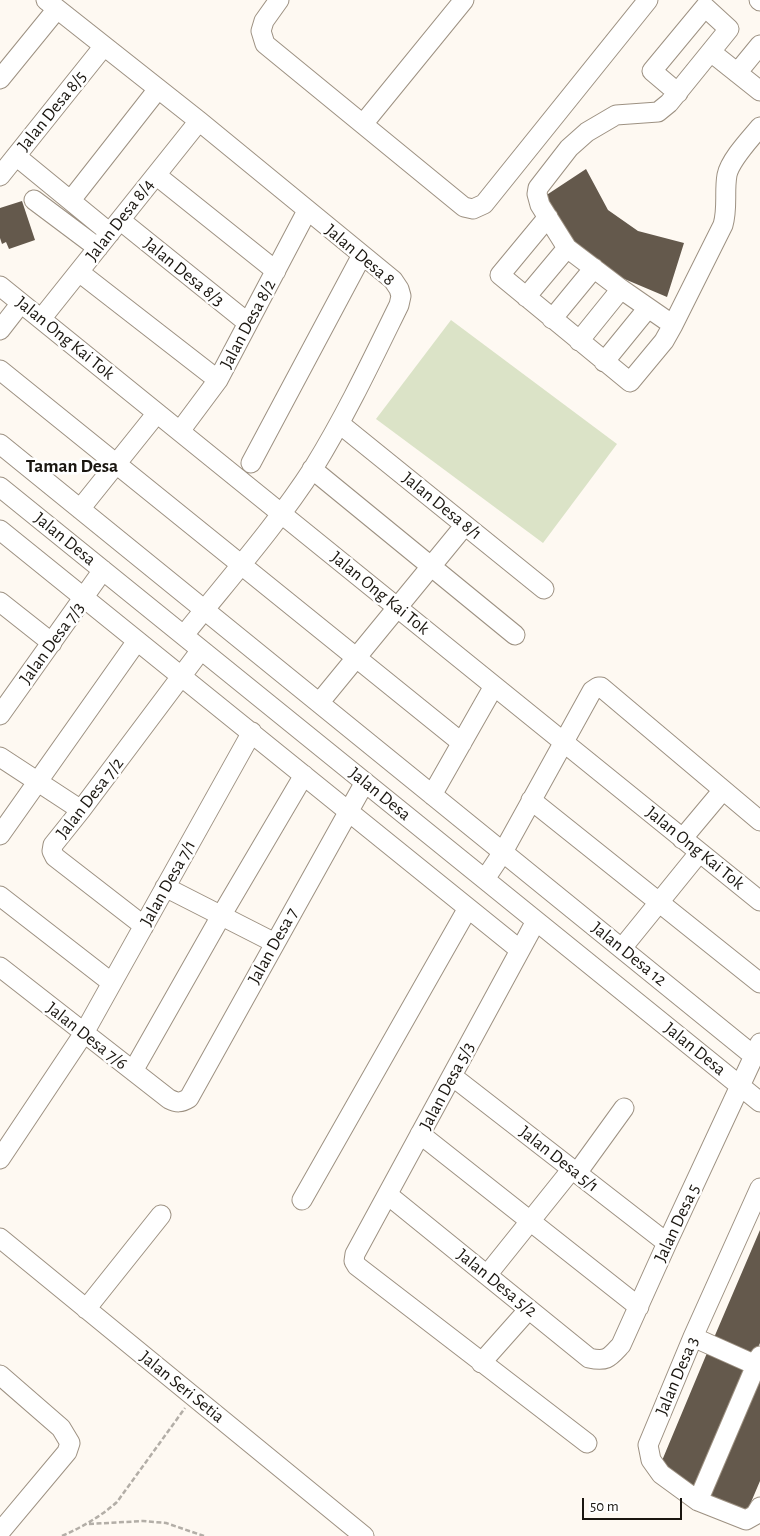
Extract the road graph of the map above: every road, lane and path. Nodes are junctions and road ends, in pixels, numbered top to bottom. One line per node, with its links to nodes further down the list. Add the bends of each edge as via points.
1 (280, 0): 14 (street, via 264,22 261,31 265,44)
2 (464, 0): 14 (street)
3 (648, 0): 17 (street)
4 (51, 4): 6 (street, Jalan Desa 8); 9 (street)
5 (760, 45): 8 (street)
6 (104, 46): 11 (street, Jalan Desa 8); 16 (street, Jalan Desa 8/5)
7 (711, 52): 8 (street); 12 (street); 12 (street, via 729,29 705,7 652,70)
8 (737, 72): 10 (street)
9 (0, 79)
10 (758, 85)
11 (158, 89): 13 (street, Jalan Desa 8); 22 (street)
12 (678, 93): 20 (street, via 658,112 616,116 587,132 569,148)
13 (199, 121): 18 (street, Jalan Desa 8/4); 23 (street, Jalan Desa 8)
14 (363, 124): 17 (street, via 464,207 473,209 484,204)
15 (760, 127): 40 (street, via 731,164 727,174 723,225)
16 (16, 156): 19 (street, Jalan Desa 8/5); 22 (street, Jalan Desa 8/3)
17 (512, 168): 20 (street)
18 (156, 175): 25 (street, Jalan Desa 8/4); 30 (street)
19 (0, 176)
20 (538, 188): 24 (street, via 540,205)
21 (34, 200): 26 (street)
22 (71, 200): 25 (street, Jalan Desa 8/3)
23 (306, 211): 28 (street, Jalan Desa 8); 30 (street, Jalan Desa 8/2)
24 (548, 217): 27 (street); 34 (street, via 500,275)
25 (115, 226): 26 (street, Jalan Desa 8/4); 39 (street, Jalan Desa 8/3)
26 (98, 248): 31 (street, Jalan Desa 8/4)
27 (567, 248): 29 (street); 34 (street)
28 (362, 255): 47 (street, Jalan Desa 8, via 393,280 401,296); 50 (street)
29 (594, 268): 33 (street); 38 (street)
30 (276, 271): 39 (street, Jalan Desa 8/2)
31 (79, 272): 37 (street, Jalan Desa 8/4); 45 (street)
32 (0, 286): 35 (street, Jalan Ong Kai Tok)
33 (621, 289): 36 (street); 42 (street)
34 (526, 297): 38 (street)
35 (21, 303): 37 (street, Jalan Ong Kai Tok); 41 (street)
36 (648, 308): 40 (street); 43 (street)
37 (41, 319): 46 (street, Jalan Ong Kai Tok)
38 (552, 319): 42 (street)
39 (248, 324): 45 (street, Jalan Desa 8/2)
40 (673, 325): 43 (street, via 630,382)
41 (0, 330)
42 (579, 341): 43 (street)
43 (604, 362)
44 (0, 370): 51 (street)
45 (218, 380): 48 (street, Jalan Desa 8/2)
46 (157, 413): 48 (street, Jalan Ong Kai Tok); 51 (street)
47 (340, 424): 52 (street, Jalan Desa 8); 56 (street, Jalan Desa 8/1)
48 (180, 431): 55 (street, Jalan Ong Kai Tok)
49 (0, 444): 54 (street, Jalan Desa)
50 (251, 462)
51 (116, 464): 54 (street); 58 (street)
52 (312, 469): 55 (street, Jalan Desa 8); 59 (street)
53 (0, 487): 60 (street, Jalan Desa)
54 (80, 509): 65 (street, Jalan Desa)
55 (281, 513): 58 (street, Jalan Desa 8); 64 (street, Jalan Ong Kai Tok)
56 (465, 525): 59 (street); 61 (street, Jalan Desa 8/1)
57 (0, 530): 62 (street, Jalan Desa)
58 (240, 564): 65 (street, Jalan Desa 8); 71 (street)
59 (430, 567): 64 (street); 66 (street)
60 (103, 570): 62 (street, Jalan Desa 7/3); 67 (street, Jalan Desa)
61 (544, 590)
62 (84, 598): 68 (street, Jalan Desa); 69 (street, Jalan Desa 7/3)
63 (0, 602): 69 (street)
64 (397, 607): 71 (street); 73 (street, Jalan Ong Kai Tok)
65 (204, 610): 67 (street, Jalan Desa 8); 75 (street, Jalan Desa)
66 (515, 635)
67 (184, 636): 70 (street, Jalan Desa)
68 (138, 641): 72 (street, Jalan Desa); 82 (street)
69 (52, 643): 74 (street, Jalan Desa 7/3)
70 (201, 650): 72 (street, Jalan Desa 7/2); 83 (street, Jalan Desa)
71 (356, 657): 75 (street); 78 (street)
72 (182, 676): 77 (street, Jalan Desa); 87 (street, Jalan Desa 7/2)
73 (494, 686): 78 (street); 79 (street, Jalan Ong Kai Tok)
74 (7, 690): 76 (street, Jalan Desa 7/3)
75 (320, 703): 85 (street, Jalan Desa)
76 (0, 715)
77 (252, 732): 81 (street, Jalan Desa); 95 (street, Jalan Desa 7/1)
78 (462, 743): 85 (street)
79 (564, 743): 84 (street, via 592,691 601,687); 86 (street); 91 (street, Jalan Ong Kai Tok)
80 (0, 757): 82 (street)
81 (304, 775): 88 (street, Jalan Desa); 100 (street)
82 (38, 782): 87 (street); 90 (street)
83 (365, 782): 88 (street, Jalan Desa 7); 94 (street, Jalan Desa)
84 (723, 790): 89 (street); 91 (street)
85 (432, 795): 92 (street, Jalan Desa)
86 (532, 800): 92 (street); 98 (street)
87 (82, 810): 102 (street, Jalan Desa 7/2, via 53,845 55,857)
88 (348, 812): 99 (street, Jalan Desa); 103 (street, Jalan Desa 7)
89 (760, 821)
90 (0, 835)
91 (682, 839): 93 (street, Jalan Ong Kai Tok)
92 (503, 852): 94 (street); 104 (street, Jalan Desa 12)
93 (699, 853): 97 (street, Jalan Ong Kai Tok); 98 (street)
94 (484, 879): 101 (street, Jalan Desa)
95 (166, 888): 100 (street); 102 (street, Jalan Desa 7/1)
96 (0, 896): 107 (street)
97 (760, 901)
98 (659, 903): 104 (street); 108 (street)
99 (468, 908): 105 (street, Jalan Desa); 121 (street)
100 (221, 916): 103 (street); 111 (street)
101 (536, 920): 105 (street, Jalan Desa 5/3); 113 (street, Jalan Desa)
102 (144, 926): 107 (street, Jalan Desa 7/1)
103 (275, 942): 114 (street, Jalan Desa 7, via 189,1098)
104 (622, 948): 110 (street, Jalan Desa 12)
105 (520, 950): 112 (street, Jalan Desa 5/3)
106 (0, 967): 109 (street, Jalan Desa 7/6)
107 (112, 983): 109 (street, Jalan Desa 7/1)
108 (760, 983)
109 (84, 1033): 111 (street, Jalan Desa 7/6); 117 (street, Jalan Desa 7/1)
110 (757, 1049): 113 (street, Jalan Desa 5)
111 (133, 1071): 114 (street, Jalan Desa 7/6)
112 (452, 1076): 116 (street, Jalan Desa 5/3); 118 (street, Jalan Desa 5/1)
113 (751, 1094): 125 (street, Jalan Desa 5)
114 (176, 1103)
115 (624, 1108): 118 (street)
116 (420, 1134): 120 (street, Jalan Desa 5/3); 123 (street)
117 (0, 1159)
118 (574, 1171): 123 (street); 125 (street, Jalan Desa 5/1)
119 (760, 1188): 130 (street, Jalan Desa 3)
120 (388, 1195): 126 (street, Jalan Desa 5/2); 132 (street, Jalan Desa 5/3, via 357,1250 355,1264)
121 (302, 1200)
122 (161, 1215): 128 (street)
123 (531, 1221): 126 (street); 127 (street)
124 (0, 1238): 128 (street, Jalan Seri Setia)
125 (667, 1243): 127 (street, Jalan Desa 5)
126 (487, 1275): 129 (street, Jalan Desa 5/2)
127 (639, 1307): 131 (street, Jalan Desa 5, via 621,1345)
128 (86, 1308): 135 (street, Jalan Seri Setia)
129 (529, 1310): 131 (street, Jalan Desa 5/2, via 589,1358); 132 (street)
130 (693, 1337): 133 (street); 137 (street, Jalan Desa 3, via 648,1445 651,1460 662,1474)
131 (610, 1358)
132 (481, 1363): 136 (street)
133 (759, 1363): 137 (street)
134 (0, 1375): 140 (street, via 61,1428 70,1443 67,1452)
135 (193, 1396): 139 (path, via 117,1502); 143 (street, Jalan Seri Setia)
136 (587, 1443)
137 (698, 1501): 138 (street, Jalan Desa 3, via 746,1520 755,1516)
138 (760, 1507)
139 (87, 1524): 141 (path); 142 (path, via 166,1523)
140 (0, 1532)
141 (62, 1536)
142 (204, 1536)
143 (364, 1536)

